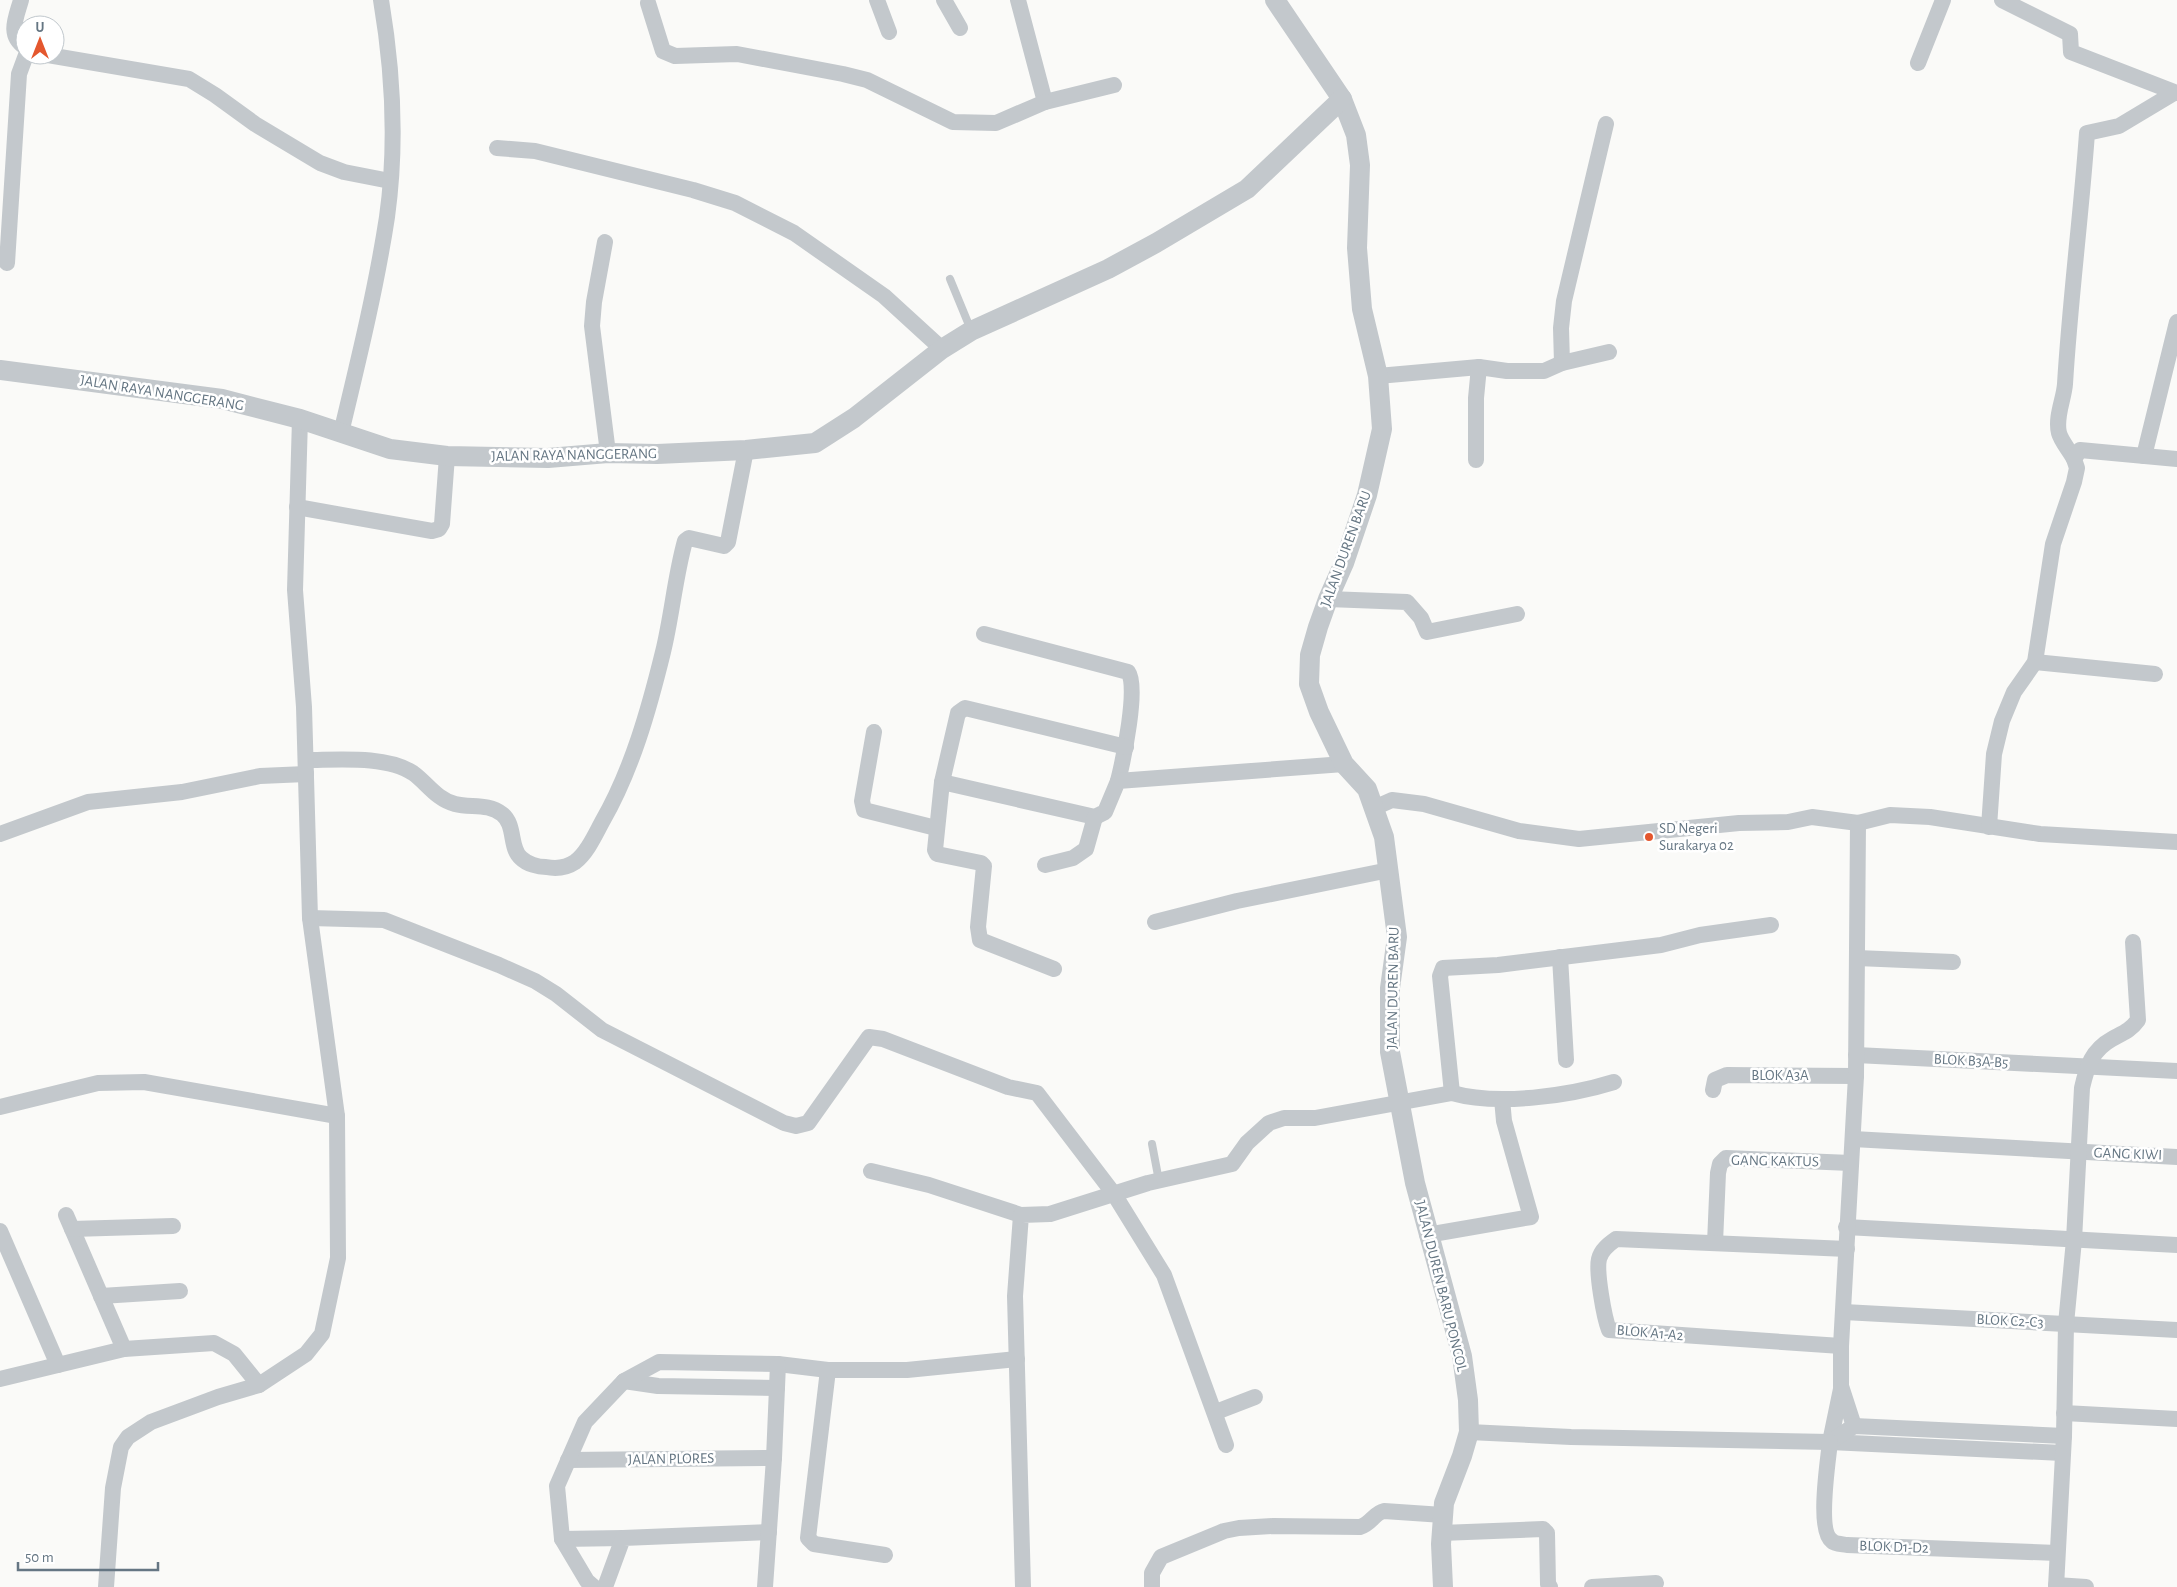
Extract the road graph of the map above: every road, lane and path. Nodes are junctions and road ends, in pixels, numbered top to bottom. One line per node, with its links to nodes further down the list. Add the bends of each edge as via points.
1 (21, 0): 12 (street)
2 (380, 0): 22 (street, via 392,96)
3 (877, 0): 11 (street)
4 (944, 0): 10 (street)
5 (1018, 0): 19 (street)
6 (1275, 0): 18 (street, JALAN DUREN BARU)
7 (1943, 0): 14 (street)
8 (2002, 0): 17 (street, via 2070,34 2071,52)
9 (648, 3): 19 (street, via 663,51 675,56 737,54 843,74 866,80 953,122 996,123)
10 (960, 28)
11 (889, 32)
12 (7, 36)
13 (65, 58): 22 (street, via 189,79 254,124 320,163 344,172)
14 (1918, 64)
15 (22, 65): 24 (street, via 19,74)
16 (1114, 85): 19 (street)
17 (2176, 93): 40 (street, via 2119,126 2086,133 2059,433)
18 (1342, 99): 27 (street, JALAN RAYA NANGGERANG, via 1247,189 1108,269); 33 (street, JALAN DUREN BARU, via 1356,135 1360,165 1357,248 1362,308)
19 (1045, 102)
20 (1606, 124): 30 (street, via 1564,301)
21 (497, 148): 28 (street, via 535,151 692,190 735,204 794,233 884,296)
22 (390, 181): 35 (street, via 387,216)
23 (605, 242): 37 (street, via 592,326)
24 (7, 263)
25 (950, 279): 27 (lane)
26 (2177, 322): 39 (street)
27 (971, 331): 28 (street, JALAN RAYA NANGGERANG)
28 (942, 349): 36 (street, JALAN RAYA NANGGERANG, via 854,418 815,443)
29 (1609, 352): 30 (street)
30 (1562, 363): 31 (street, via 1544,371)
31 (1478, 367): 33 (street); 42 (street)
32 (0, 370): 34 (street, JALAN RAYA NANGGERANG, via 222,399)
33 (1378, 376): 44 (street, JALAN DUREN BARU, via 1382,429 1367,496 1344,564)
34 (300, 419): 35 (street, JALAN RAYA NANGGERANG); 43 (street)
35 (341, 433): 38 (street, JALAN RAYA NANGGERANG, via 390,449)
36 (746, 450): 37 (street, JALAN RAYA NANGGERANG, via 657,454); 52 (street, via 728,542 718,546 689,538 685,541 663,652 638,739 611,807 591,842 575,861 555,868 531,864 520,858 510,826 502,814 483,805 456,804 445,800 413,773 394,765 361,760)
37 (608, 452): 38 (street, JALAN RAYA NANGGERANG, via 548,458)
38 (447, 456): 43 (street, via 439,529 432,531)
39 (2144, 456): 40 (street, via 2080,450); 41 (street)
40 (2074, 459): 47 (street, via 2077,468 2074,482 2052,544)
41 (2177, 459)
42 (1476, 460)
43 (297, 507): 52 (street, via 295,590)
44 (1328, 599): 45 (street, via 1408,602 1427,632); 51 (street, JALAN DUREN BARU, via 1310,655 1310,684 1319,712)
45 (1517, 614)
46 (984, 634): 50 (street, via 1128,672 1133,683)
47 (2035, 662): 48 (street); 58 (street, via 2014,692 2002,721 1994,754)
48 (2155, 674)
49 (874, 732): 59 (street, via 862,801 864,810)
50 (1126, 747): 53 (street); 54 (street, via 966,708 958,713)
51 (1344, 764): 53 (street); 55 (street, JALAN DUREN BARU, via 1367,789)
52 (306, 767): 60 (street, via 182,792 88,802); 64 (street)
53 (1118, 781): 56 (street, via 1105,812)
54 (942, 782): 56 (street); 59 (street)
55 (1374, 808): 57 (street, via 1392,800 1424,804 1505,828 1579,839 1739,823 1788,822 1812,817); 63 (street, JALAN DUREN BARU, via 1384,837)
56 (1095, 817): 62 (street, via 1086,849 1073,858)
57 (1858, 823): 58 (street, via 1890,815 1930,817); 69 (street)
58 (1990, 827): 61 (street, via 2094,838)
59 (936, 828): 71 (street, via 934,846 937,854 984,866 978,928 980,940)
60 (0, 834)
61 (2177, 842)
62 (1045, 865)
63 (1389, 870): 65 (street, via 1236,901); 81 (street, JALAN DUREN BARU, via 1397,937 1390,988 1390,1052)
64 (310, 918): 83 (street); 91 (street, via 384,920 499,965 556,994 602,1030 784,1123 796,1126 808,1123 864,1042 869,1037 878,1037 1008,1087 1037,1093)
65 (1155, 922)
66 (1771, 925): 68 (street, via 1700,935 1661,945)
67 (2133, 942): 74 (street, via 2138,1020 2129,1032 2096,1051)
68 (1560, 957): 73 (street); 79 (street, via 1448,967 1440,971)
69 (1857, 958): 70 (street); 72 (street)
70 (1953, 962)
71 (1054, 969)
72 (1856, 1055): 74 (street, BLOK B3A-B5); 76 (street)
73 (1566, 1060)
74 (2086, 1068): 75 (street, BLOK B3A-B5); 86 (street)
75 (2177, 1071)
76 (1856, 1076): 78 (street, BLOK A3A, via 1727,1075 1715,1080); 84 (street)
77 (1614, 1082): 80 (street, via 1569,1093)
78 (1714, 1090)
79 (1452, 1093): 80 (street, via 1470,1099); 81 (street)
80 (1502, 1099): 96 (street, via 1504,1121 1531,1217)
81 (1398, 1102): 90 (street, via 1315,1118 1284,1118 1269,1123 1247,1142 1232,1164); 96 (street, JALAN DUREN BARU PONCOL)
82 (0, 1108): 83 (street, via 98,1083 144,1082)
83 (337, 1116): 114 (street, via 338,1258 322,1334 306,1354)
84 (1853, 1140): 86 (street, GANG KIWI); 88 (street)
85 (1152, 1144): 90 (lane)
86 (2078, 1152): 87 (street, GANG KIWI); 97 (street)
87 (2177, 1156)
88 (1851, 1163): 94 (street); 98 (street, GANG KAKTUS, via 1726,1158 1718,1173)
89 (871, 1171): 92 (street, via 929,1185)
90 (1159, 1182): 91 (street)
91 (1114, 1194): 92 (street, via 1050,1214); 118 (street, via 1164,1274)
92 (1021, 1215): 108 (street, via 1015,1296)
93 (173, 1226): 102 (street, via 69,1222)
94 (1846, 1227): 97 (street); 100 (street)
95 (0, 1230): 110 (street)
96 (1427, 1235): 122 (street, JALAN DUREN BARU PONCOL, via 1462,1356)
97 (2074, 1240): 99 (street); 104 (street)
98 (1715, 1243): 100 (street, BLOK A1-A2); 106 (street, BLOK A1-A2, via 1616,1239 1606,1246 1599,1259 1604,1318 1609,1330)
99 (2177, 1245)
100 (1847, 1249): 103 (street)
101 (180, 1291): 102 (street)
102 (101, 1296): 107 (street)
103 (1844, 1312): 104 (street, BLOK C2-C3); 106 (street)
104 (2066, 1324): 105 (street, BLOK C2-C3); 119 (street)
105 (2177, 1330)
106 (1841, 1346): 115 (street)
107 (124, 1349): 110 (street); 114 (street, via 214,1343 234,1354)
108 (1017, 1359): 111 (street, via 907,1370); 141 (street)
109 (778, 1364): 111 (street); 113 (street, via 658,1362); 116 (street)
110 (58, 1365): 112 (street)
111 (828, 1370): 134 (street, via 808,1538 814,1544)
112 (0, 1379)
113 (624, 1381): 116 (street, via 658,1386); 128 (street, via 585,1422)
114 (259, 1385): 137 (street, via 151,1422 128,1437 121,1447 113,1488)
115 (1841, 1386): 121 (street); 124 (street)
116 (777, 1388): 127 (street)
117 (1255, 1397): 118 (street)
118 (1216, 1412): 125 (street)
119 (2064, 1413): 120 (street); 123 (street)
120 (2177, 1419)
121 (1854, 1426): 123 (street); 124 (street)
122 (1469, 1432): 124 (street); 129 (street, JALAN DUREN BARU PONCOL, via 1444,1503)
123 (2064, 1436): 126 (street)
124 (1830, 1442): 126 (street); 133 (street, BLOK D1-D2, via 1824,1518 1826,1534 1832,1542)
125 (1226, 1445)
126 (2062, 1453): 133 (street)
127 (774, 1458): 128 (street, JALAN PLORES); 130 (street)
128 (568, 1460): 132 (street, via 557,1486)
129 (1442, 1524): 142 (street, via 1384,1511 1360,1527 1273,1526 1224,1531 1161,1557 1152,1573); 143 (street, JALAN DUREN BARU PONCOL); 144 (street, via 1542,1528 1547,1532)
130 (770, 1532): 131 (street); 140 (street)
131 (623, 1538): 132 (street); 139 (street)
132 (562, 1539): 138 (street)
133 (2057, 1553): 136 (street)
134 (885, 1555)
135 (1656, 1583): 145 (street)
136 (2056, 1586): 146 (street)
137 (106, 1587)
138 (594, 1587)
139 (605, 1587)
140 (765, 1587)
141 (1023, 1587)
142 (1152, 1587)
143 (1443, 1587)
144 (1550, 1587)
145 (1592, 1587)
146 (2086, 1587)

